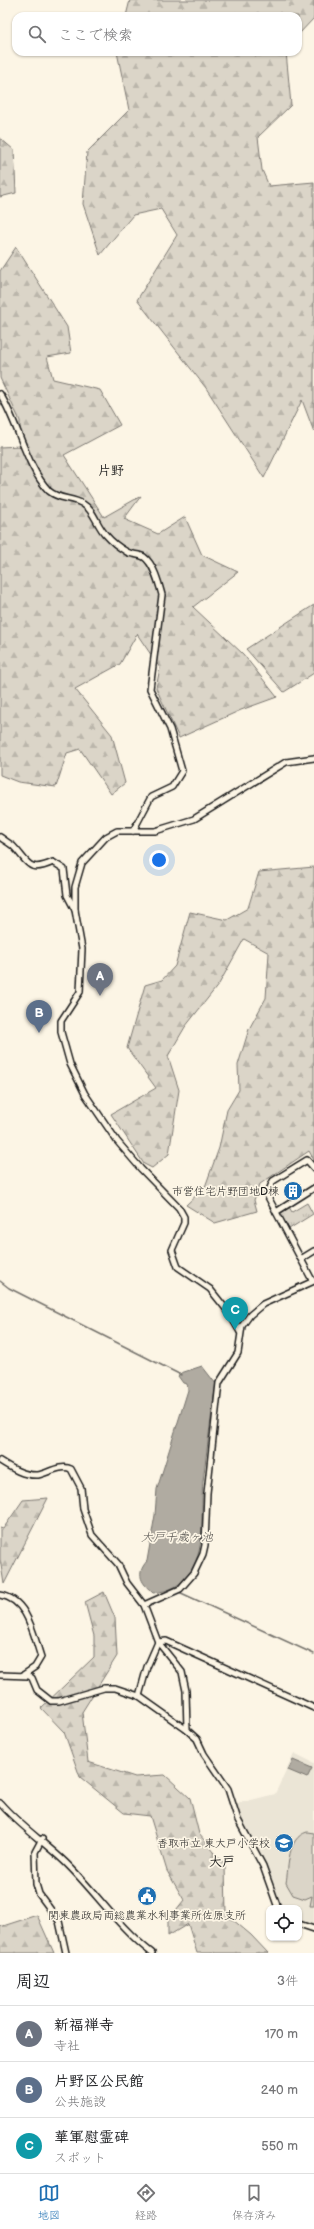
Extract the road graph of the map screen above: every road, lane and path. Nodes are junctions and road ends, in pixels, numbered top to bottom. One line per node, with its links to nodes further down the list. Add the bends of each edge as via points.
1 (0, 394): 3 (street, via 13,417 25,449 49,490 54,495 80,502 87,507 106,536 127,552 148,560 159,584 162,595 150,689 170,730 182,771 172,787 151,797)
2 (314, 758): 3 (street, via 286,762 194,819 155,831)
3 (133, 831): 5 (street, via 117,831 106,837 82,862 75,887)
4 (0, 837): 5 (street, via 13,846 22,860 33,867 54,862 64,869 67,894)
5 (75, 910): 12 (street, via 82,950 80,992 61,1021 61,1032 70,1064 85,1094 117,1141 184,1216 184,1223 172,1250 178,1266 210,1289 227,1308)
6 (314, 1168): 8 (street, via 307,1160 273,1181 267,1195)
7 (314, 1188): 8 (street)
8 (276, 1212): 10 (street)
9 (314, 1251): 10 (street)
10 (301, 1259): 11 (street)
11 (313, 1281): 12 (street, via 263,1304 250,1315)
12 (240, 1332): 15 (street, via 238,1353 219,1383 207,1493 205,1548 194,1573 180,1589)
13 (0, 1461): 15 (street, via 16,1470 36,1475 61,1468 70,1469 81,1488 83,1509 92,1535 118,1564 127,1583)
14 (0, 1595): 18 (street, via 11,1597 24,1610 41,1657 35,1667)
15 (144, 1605): 16 (street)
16 (158, 1642): 19 (street, via 147,1667); 20 (street, via 166,1641); 21 (street, via 182,1672 186,1691)
17 (0, 1675): 18 (street)
18 (23, 1675): 19 (street, via 32,1678 37,1690 51,1701 112,1688)
19 (139, 1696): 21 (street)
20 (314, 1708)
21 (187, 1730): 24 (street, via 197,1739 207,1759 228,1789 238,1820 263,1866)
22 (0, 1803): 23 (street)
23 (42, 1840): 27 (street, via 34,1852 36,1884 39,1894 59,1921); 28 (street)
24 (277, 1905)
25 (302, 1925): 26 (street)
26 (314, 1929)
27 (66, 1953)
28 (152, 1953)

